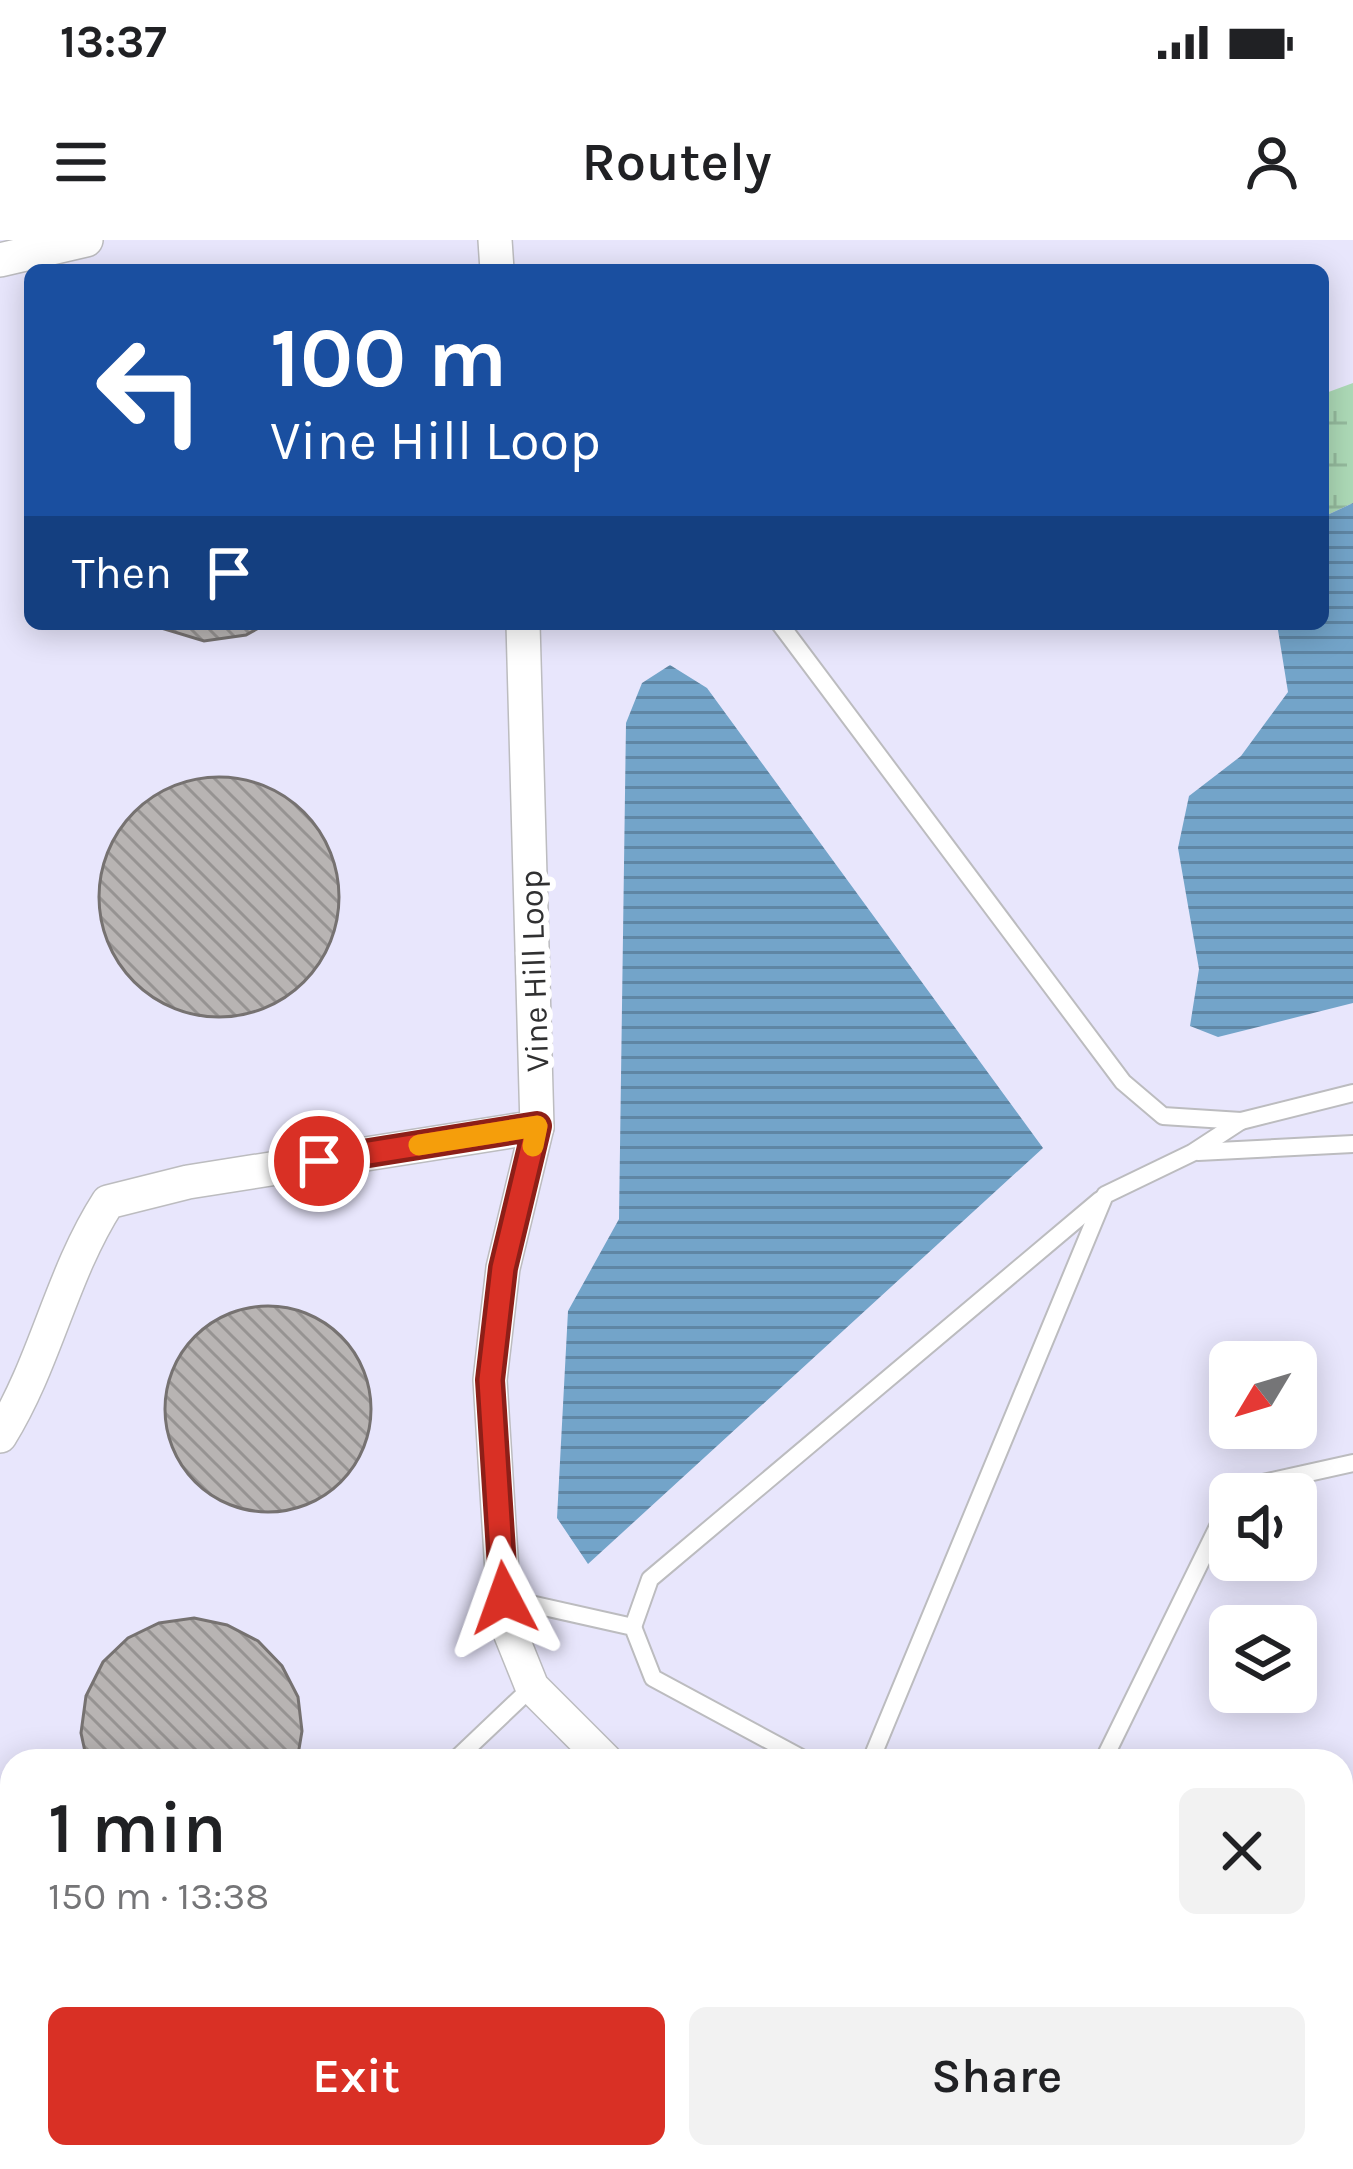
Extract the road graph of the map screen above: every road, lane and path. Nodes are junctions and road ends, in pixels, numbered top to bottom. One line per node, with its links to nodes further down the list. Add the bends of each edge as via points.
1 (86, 240): 2 (street)
2 (0, 260)
3 (524, 630): 7 (street, Vine Hill Loop)
4 (784, 630): 6 (lane, via 1123,1082 1163,1116)
5 (1353, 1093): 6 (lane)
6 (1241, 1121): 9 (lane)
7 (537, 1126): 11 (street, via 108,1202); 15 (street, Vine Hill Loop, via 503,1268 490,1380)
8 (1353, 1144): 9 (lane)
9 (1192, 1153): 10 (lane)
10 (1105, 1195): 16 (lane, via 650,1579); 21 (lane)
11 (0, 1436)
12 (1353, 1462): 13 (lane)
13 (1306, 1473)
14 (1209, 1545): 22 (lane)
15 (504, 1598): 16 (lane); 17 (street, Vine Hill Loop)
16 (633, 1627): 20 (lane, via 653,1678)
17 (532, 1687): 18 (lane); 19 (street)
18 (467, 1749)
19 (594, 1749)
20 (785, 1749)
21 (875, 1749)
22 (1109, 1749)

